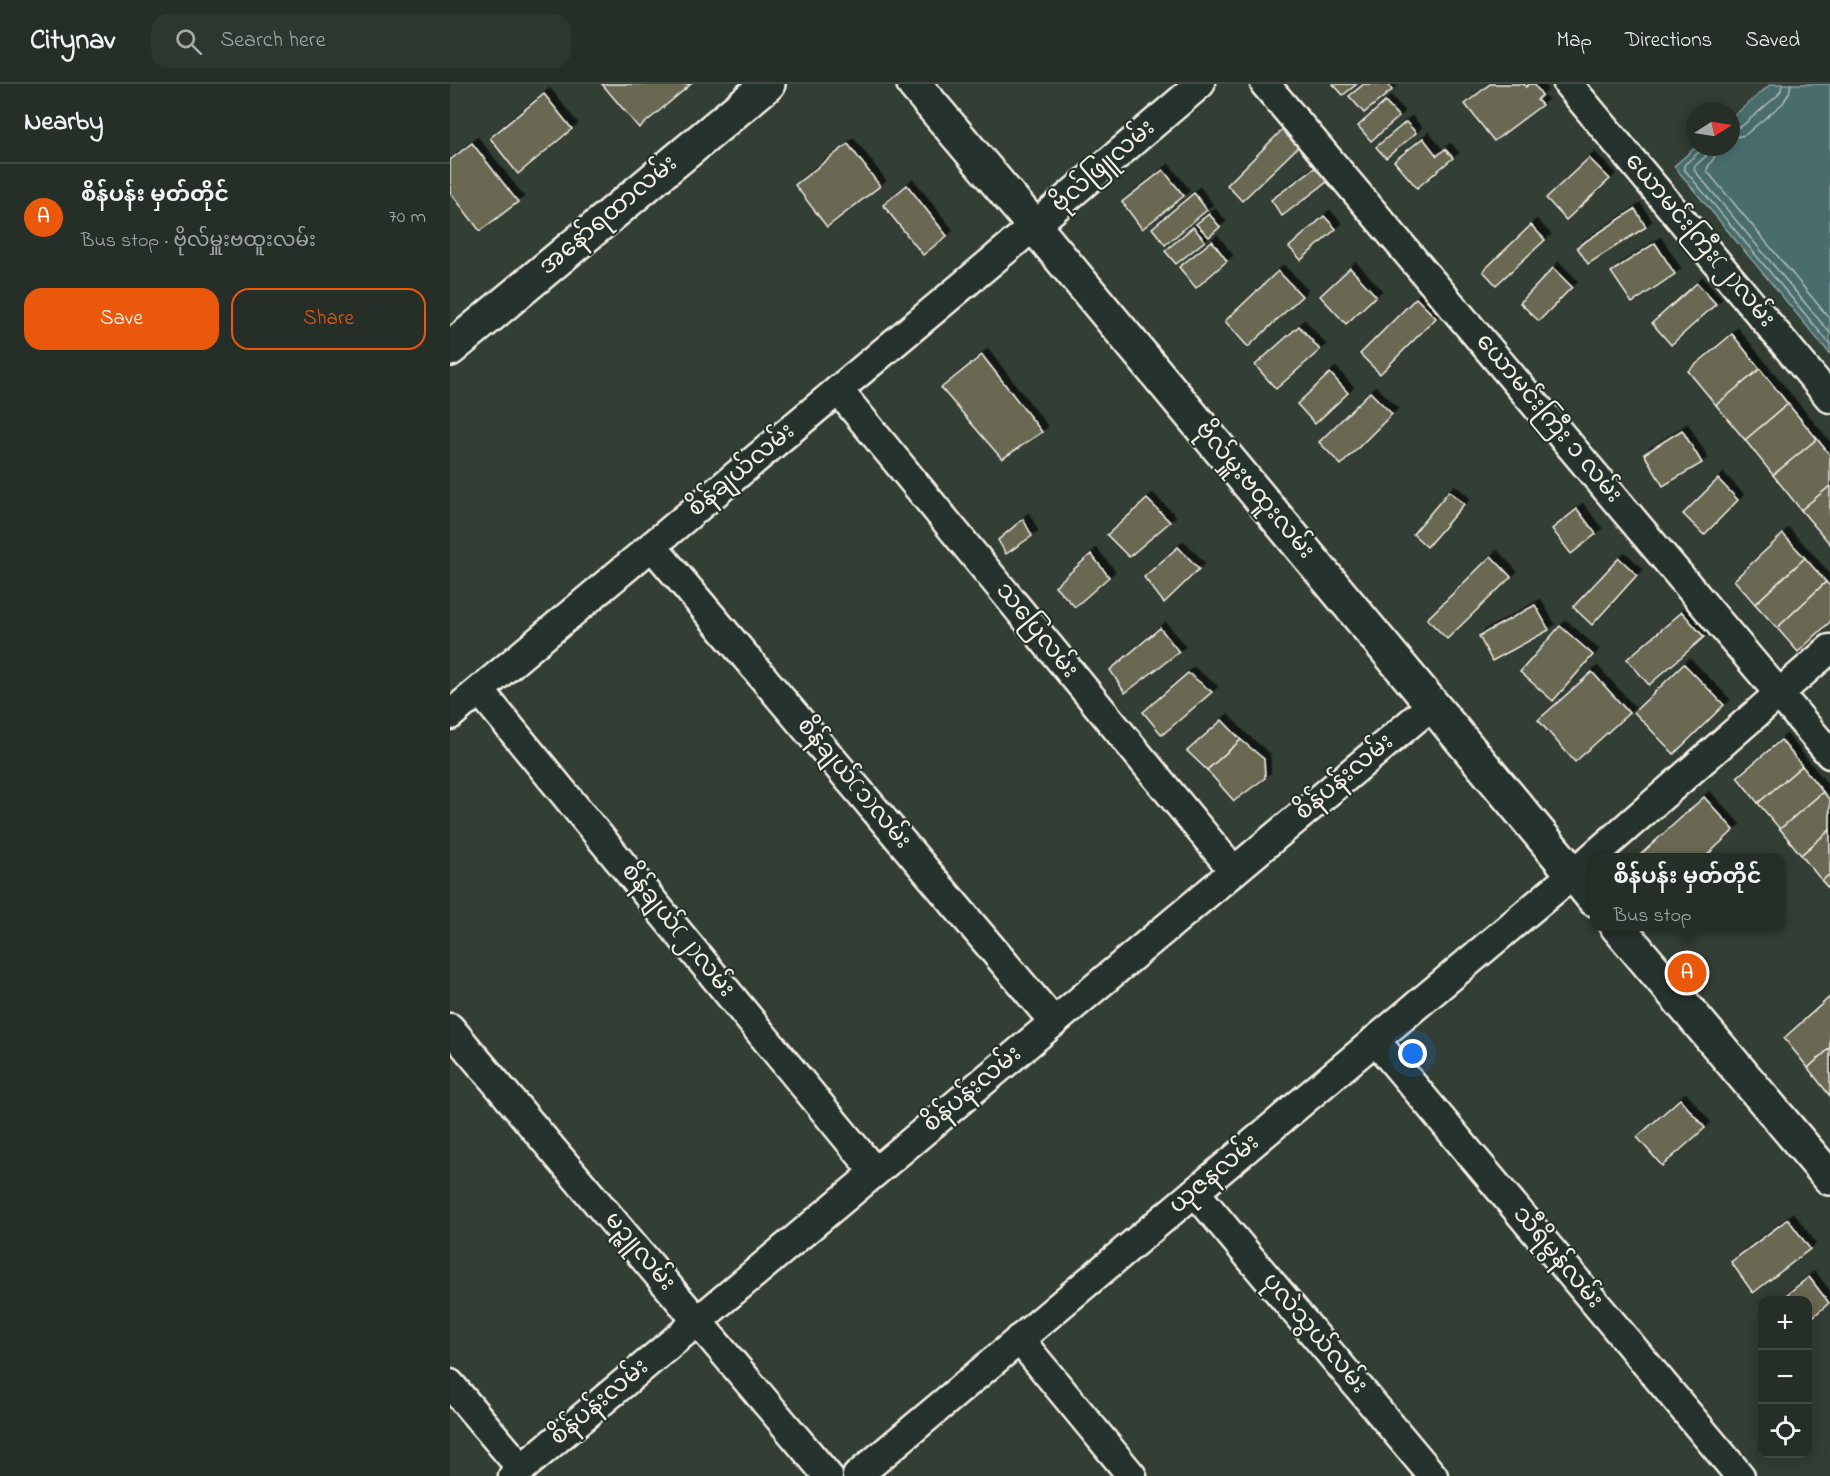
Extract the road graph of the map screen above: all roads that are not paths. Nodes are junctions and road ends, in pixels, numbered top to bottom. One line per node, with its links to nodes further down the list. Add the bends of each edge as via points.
1 (768, 84): 7 (main road, အနော်ရထာလမ်း)
2 (914, 84): 6 (main road, ဗိုလ်မှူးဗထူးလမ်း)
3 (1200, 84): 6 (street, ဗိုလ်ဖြူလမ်း)
4 (1265, 84): 13 (street, ယောမင်းကြီး ၁ လမ်း)
5 (1568, 84): 9 (street, ယောမင်းကြီး(၂)လမ်း)
6 (1034, 226): 8 (street, စိန်ချယ်လမ်း); 14 (main road, ဗိုလ်မှူးဗထူးလမ်း)
7 (450, 349)
8 (838, 390): 10 (street, စိန်ချယ်လမ်း); 19 (street, သပြေလမ်း)
9 (1830, 398)
10 (652, 546): 12 (street, စိန်ချယ်လမ်း); 23 (street, စိန်ချယ်(၁)လမ်း)
11 (1830, 649): 13 (street, ယုဇနလမ်း)
12 (480, 690): 15 (street, စိန်ချယ်လမ်း); 26 (street, စိန်ချယ်(၂)လမ်း)
13 (1779, 694): 16 (street, ယောမင်းကြီး ၁ လမ်း); 17 (street, ယုဇနလမ်း)
14 (1432, 705): 19 (street, စိန်ပန်းလမ်း); 20 (main road, ဗိုလ်မှူးဗထူးလမ်း)
15 (450, 715)
16 (1830, 754)
17 (1597, 853)
18 (1590, 859): 20 (street, ယုဇနလမ်း)
19 (1234, 871): 23 (street, စိန်ပန်းလမ်း)
20 (1573, 874): 21 (main road, ဗိုလ်မှူးဗထူးလမ်း); 25 (street, ယုဇနလမ်း)
21 (1590, 894)
22 (1620, 931): 27 (main road)
23 (1054, 1022): 26 (street, စိန်ပန်းလမ်း)
24 (450, 1028): 29 (street, မဉ္ဇူလမ်း)
25 (1375, 1040): 28 (street, ယုဇနလမ်း); 37 (street, သီရိမွန်လမ်း)
26 (875, 1172): 29 (street, စိန်ပန်းလမ်း)
27 (1830, 1178)
28 (1195, 1192): 30 (street, ယုဇနလမ်း); 36 (street, ပုလဲသွယ်လမ်း)
29 (697, 1321): 32 (street, စိန်ပန်းလမ်း); 33 (street, မဉ္ဇူလမ်း)
30 (1019, 1340): 34 (street, ယုဇနလမ်း); 35 (street)
31 (450, 1384): 32 (street)
32 (518, 1472)
33 (828, 1476)
34 (857, 1476)
35 (1132, 1476)
36 (1433, 1476)
37 (1740, 1476)

